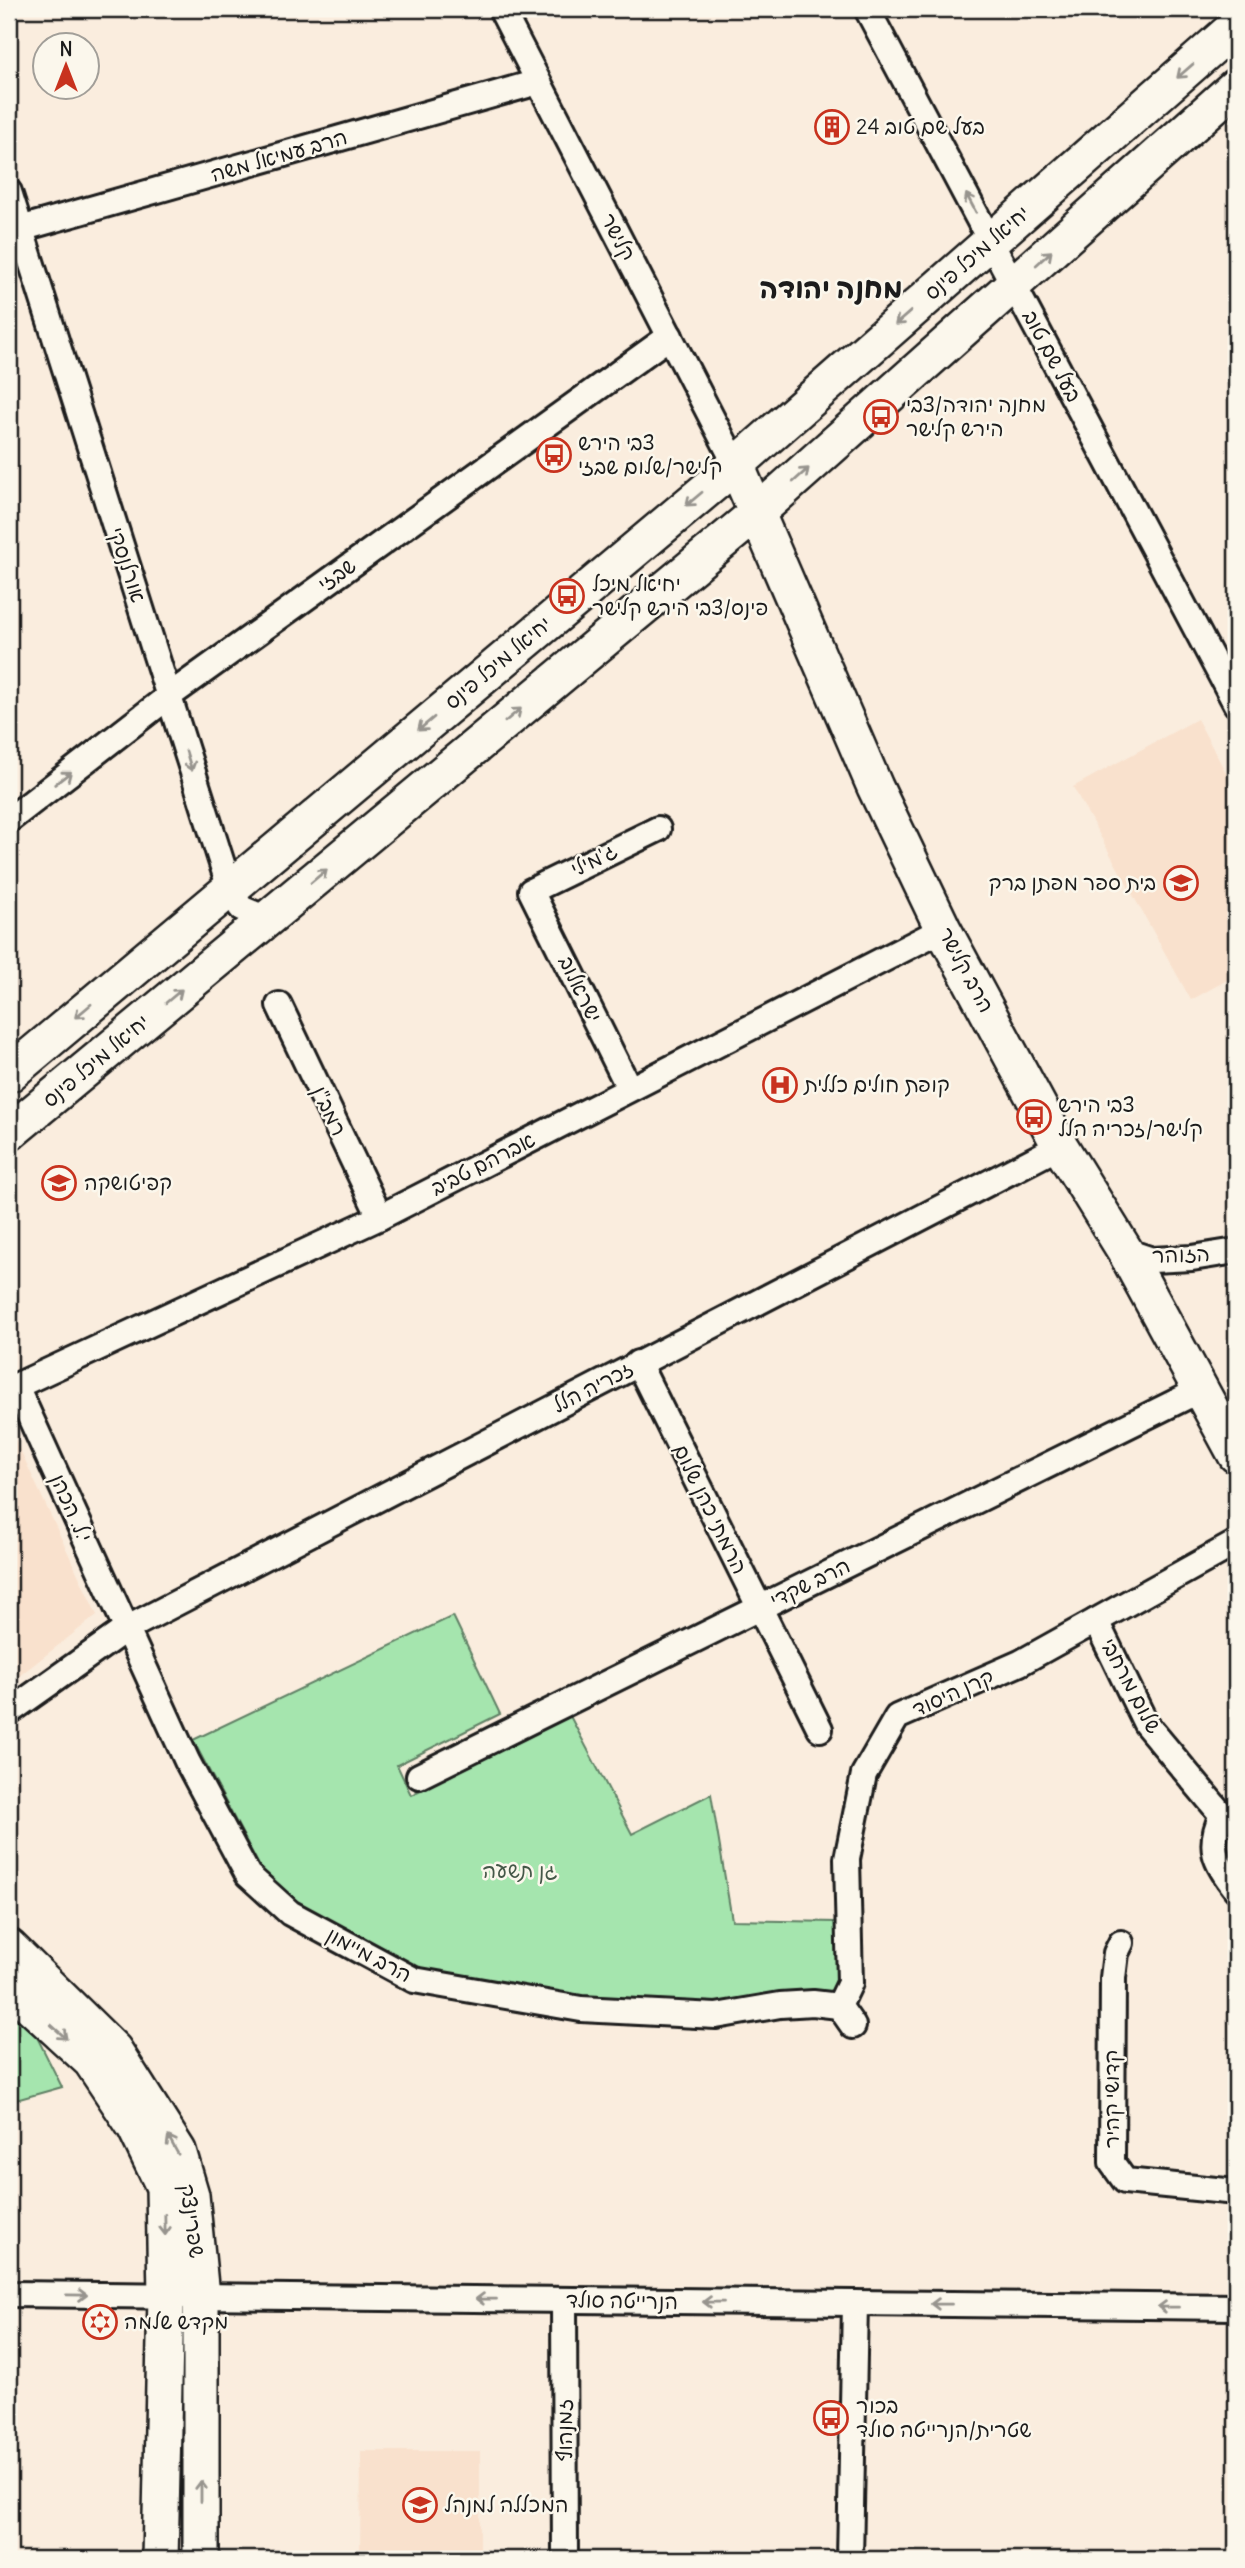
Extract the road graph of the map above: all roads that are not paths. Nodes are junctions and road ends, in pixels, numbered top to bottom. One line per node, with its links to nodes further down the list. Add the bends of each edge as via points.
1 (501, 9): 4 (street, קלישר)
2 (867, 9): 8 (street, בעל שם טוב, one-way to 2)
3 (1236, 26): 8 (main road, יחיאל מיכל פינס, one-way to 8)
4 (538, 82): 7 (street, הרב עמיאל משה); 10 (street, קלישר)
5 (1236, 86): 9 (main road, יחיאל מיכל פינס, one-way to 5)
6 (9, 192): 7 (street, אורלנסקי)
7 (20, 229): 13 (street, אורלנסקי)
8 (992, 241): 9 (street, בעל שם טוב); 11 (main road, יחיאל מיכל פינס, one-way to 11)
9 (1014, 285): 12 (main road, יחיאל מיכל פינס, one-way to 9); 14 (street, בעל שם טוב)
10 (670, 336): 11 (street, קלישר); 13 (street, שבזי)
11 (736, 465): 12 (main road, הרב קלישר); 17 (main road, יחיאל מיכל פינס, one-way to 17)
12 (758, 512): 19 (main road, יחיאל מיכל פינס, one-way to 12); 20 (main road, הרב קלישר, via 875,787)
13 (169, 696): 15 (street, שבזי, one-way to 13); 17 (street, אורלנסקי, one-way to 17)
14 (1236, 704)
15 (9, 820)
16 (658, 829): 18 (street, ג'מילי)
17 (230, 888): 19 (street, אורלנסקי, via 241,908); 22 (main road, יחיאל מיכל פינס, one-way to 22)
18 (531, 891): 23 (street, ישראלוב)
19 (267, 919): 24 (main road, יחיאל מיכל פינס, one-way to 19)
20 (943, 929): 23 (street, אברהם טביב); 25 (main road, הרב קלישר)
21 (279, 1005): 26 (street, רמב"ן)
22 (9, 1074)
23 (629, 1088): 26 (street, אברהם טביב)
24 (9, 1133)
25 (1060, 1146): 27 (main road, הרב קלישר); 29 (street, זכריה הלל)
26 (380, 1217): 30 (street, אברהם טביב)
27 (1125, 1251): 28 (street, הזוהר, via 1152,1260); 31 (main road, הרב קלישר)
28 (1236, 1251)
29 (638, 1363): 34 (street, הרמתי כהן שלום); 36 (street, זכריה הלל)
30 (16, 1386): 36 (street, י.ל. הכהן)
31 (1200, 1390): 32 (main road, הרב קלישר); 34 (street, הרב שקדי)
32 (1236, 1455)
33 (1236, 1543): 35 (street, קרן היסוד)
34 (759, 1608): 38 (street, הרמתי כהן שלום); 39 (street, הרב שקדי)
35 (1096, 1621): 40 (street, שלום מרחבי, via 1146,1724 1222,1815 1212,1835 1218,1866); 44 (street, קרן היסוד, via 1020,1663 897,1717 864,1774 847,1859 850,1983)
36 (126, 1629): 37 (street, זכריה הלל); 44 (street, הרב מיימון, via 187,1761 248,1875 290,1913 414,1980 581,2009 716,2016 780,2005)
37 (9, 1712)
38 (820, 1729)
39 (419, 1776)
40 (1236, 1889)
41 (1121, 1943): 46 (street, קדושי קהיר, via 1113,1978 1112,2163 1125,2181)
42 (9, 1947): 49 (main road, שפרינצק, one-way to 42, via 191,2195 178,2151 114,2050)
43 (9, 1986): 48 (main road, שפרינצק, one-way to 48, via 91,2061 135,2127 164,2188)
44 (839, 2006): 45 (street)
45 (853, 2026)
46 (1236, 2192)
47 (9, 2294): 48 (street, הנרייטה סולד, one-way to 48)
48 (166, 2296): 49 (street, הנרייטה סולד); 53 (main road, שפרינצק)
49 (201, 2296): 50 (street, הנרייטה סולד, one-way to 49); 54 (main road, שפרינצק, one-way to 49)
50 (564, 2300): 51 (street, הנרייטה סולד, one-way to 50); 55 (street, זמנהוף)
51 (855, 2303): 52 (street, הנרייטה סולד, one-way to 51); 56 (street)
52 (1236, 2307)
53 (160, 2559)
54 (201, 2559)
55 (565, 2559)
56 (850, 2559)

